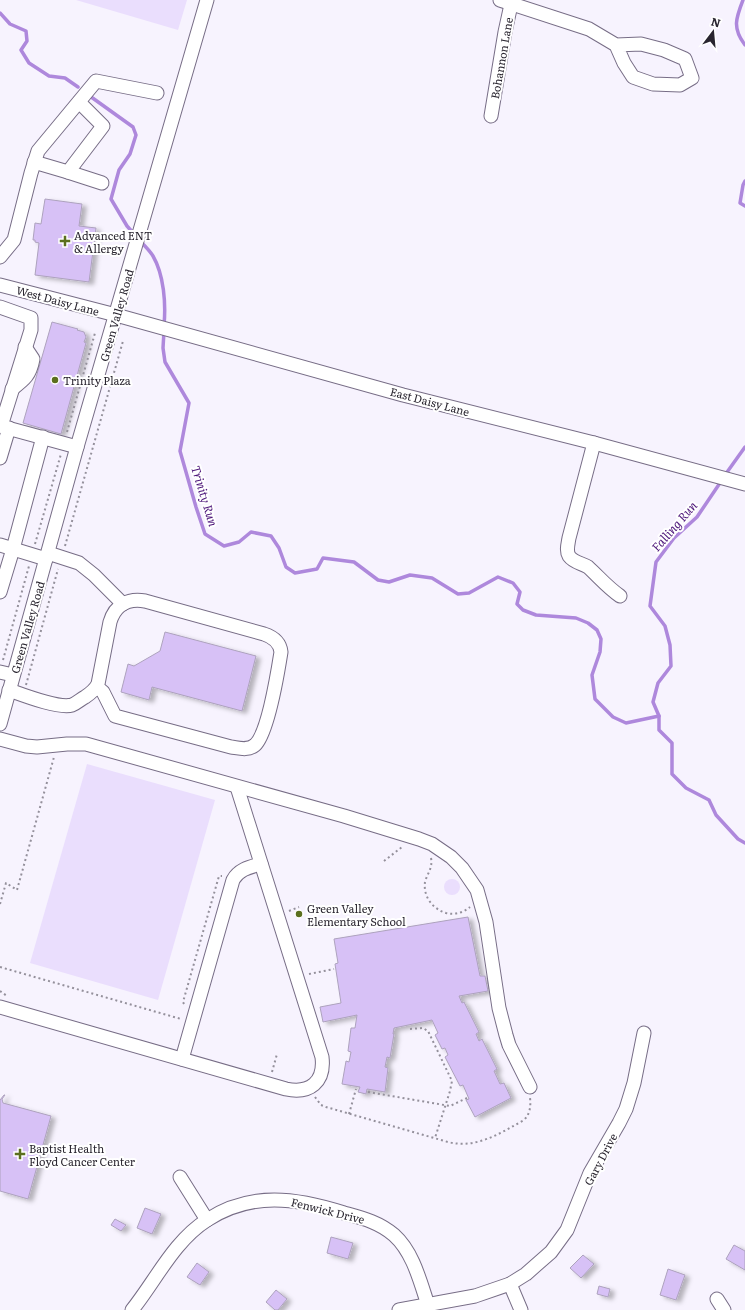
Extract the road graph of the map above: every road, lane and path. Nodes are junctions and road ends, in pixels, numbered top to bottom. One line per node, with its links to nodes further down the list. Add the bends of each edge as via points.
1 (207, 0): 13 (street, Green Valley Road)
2 (508, 1): 3 (street, via 588,29); 6 (street, Bohannon Lane)
3 (616, 44): 3 (street, via 633,77 653,84 680,85 692,78 686,59 640,44)
4 (157, 93): 5 (street, via 96,81)
5 (79, 102): 7 (street, via 38,151); 8 (street, via 103,126)
6 (491, 116)
7 (34, 162): 8 (street); 10 (street, via 14,240)
8 (68, 172): 9 (street)
9 (102, 183)
10 (0, 257)
11 (0, 285): 13 (street, West Daisy Lane)
12 (1, 310): 16 (street, via 31,318 30,330)
13 (116, 315): 19 (street, East Daisy Lane, via 397,393); 20 (street, Green Valley Road)
14 (95, 334): 18 (path)
15 (123, 341): 27 (path)
16 (3, 426): 17 (street); 21 (street)
17 (43, 437): 18 (street); 24 (street)
18 (64, 443): 20 (street); 25 (path)
19 (594, 443): 22 (street, East Daisy Lane); 29 (street, via 568,538 567,551 572,559 587,567)
20 (77, 447): 26 (street, Green Valley Road)
21 (0, 458)
22 (745, 484)
23 (0, 545): 24 (street)
24 (13, 549): 25 (street); 28 (street)
25 (32, 555): 26 (street); 31 (path)
26 (47, 556): 27 (street); 32 (street, Green Valley Road)
27 (62, 557): 30 (street, via 83,566); 35 (path)
28 (0, 592)
29 (620, 596)
30 (123, 604): 33 (street, via 112,617); 33 (street, via 134,600 145,601 273,638 281,652 265,725 254,745 245,749 231,747 115,716 103,692)
31 (1, 666): 32 (street)
32 (13, 675): 34 (street, Green Valley Road)
33 (97, 687): 35 (street, via 72,705 65,706)
34 (9, 690): 35 (street); 36 (street, Green Valley Road)
35 (24, 695)
36 (0, 724)
37 (0, 739): 39 (street, via 37,747 86,744)
38 (55, 755): 45 (path, via 17,890 6,883)
39 (237, 787): 43 (street); 61 (street, via 419,839 442,850 462,868 477,890 486,922 499,1008 509,1045)
40 (407, 843): 42 (path)
41 (429, 854): 46 (path, via 432,865 425,888 431,903 441,912 451,914 460,913)
42 (384, 861)
43 (261, 864): 58 (street, via 244,869 232,880); 59 (street, via 323,1064 316,1082 304,1090 291,1090)
44 (225, 874): 52 (path, via 219,876 183,1002)
45 (0, 904)
46 (472, 905)
47 (299, 907): 48 (path)
48 (286, 912)
49 (0, 967): 54 (path)
50 (334, 969): 51 (path)
51 (306, 975)
52 (186, 1006)
53 (0, 1007): 58 (street)
54 (184, 1018)
55 (410, 1029): 65 (path, via 422,1028 428,1031 448,1072 452,1083)
56 (644, 1033): 70 (street, Gary Drive, via 626,1109 590,1173 567,1230 540,1263)
57 (277, 1054): 59 (path)
58 (182, 1059): 59 (street)
59 (269, 1084)
60 (356, 1089): 66 (path)
61 (530, 1090): 67 (path, via 531,1106 526,1119 485,1140 454,1144)
62 (368, 1092): 65 (path)
63 (317, 1093): 66 (path, via 312,1095 324,1107)
64 (467, 1098): 65 (path, via 450,1106)
65 (446, 1105): 67 (path)
66 (349, 1114): 67 (path)
67 (435, 1138)
68 (180, 1177): 69 (street)
69 (207, 1220): 71 (street, Fenwick Drive, via 237,1206 275,1199 300,1202 364,1218 385,1229 401,1243 420,1279); 72 (street, Fenwick Drive, via 183,1242)
70 (510, 1284): 71 (street, Gary Drive, via 475,1296); 74 (street)
71 (428, 1305): 73 (street, Gary Drive)
72 (132, 1310)
73 (399, 1310)
74 (521, 1310)

